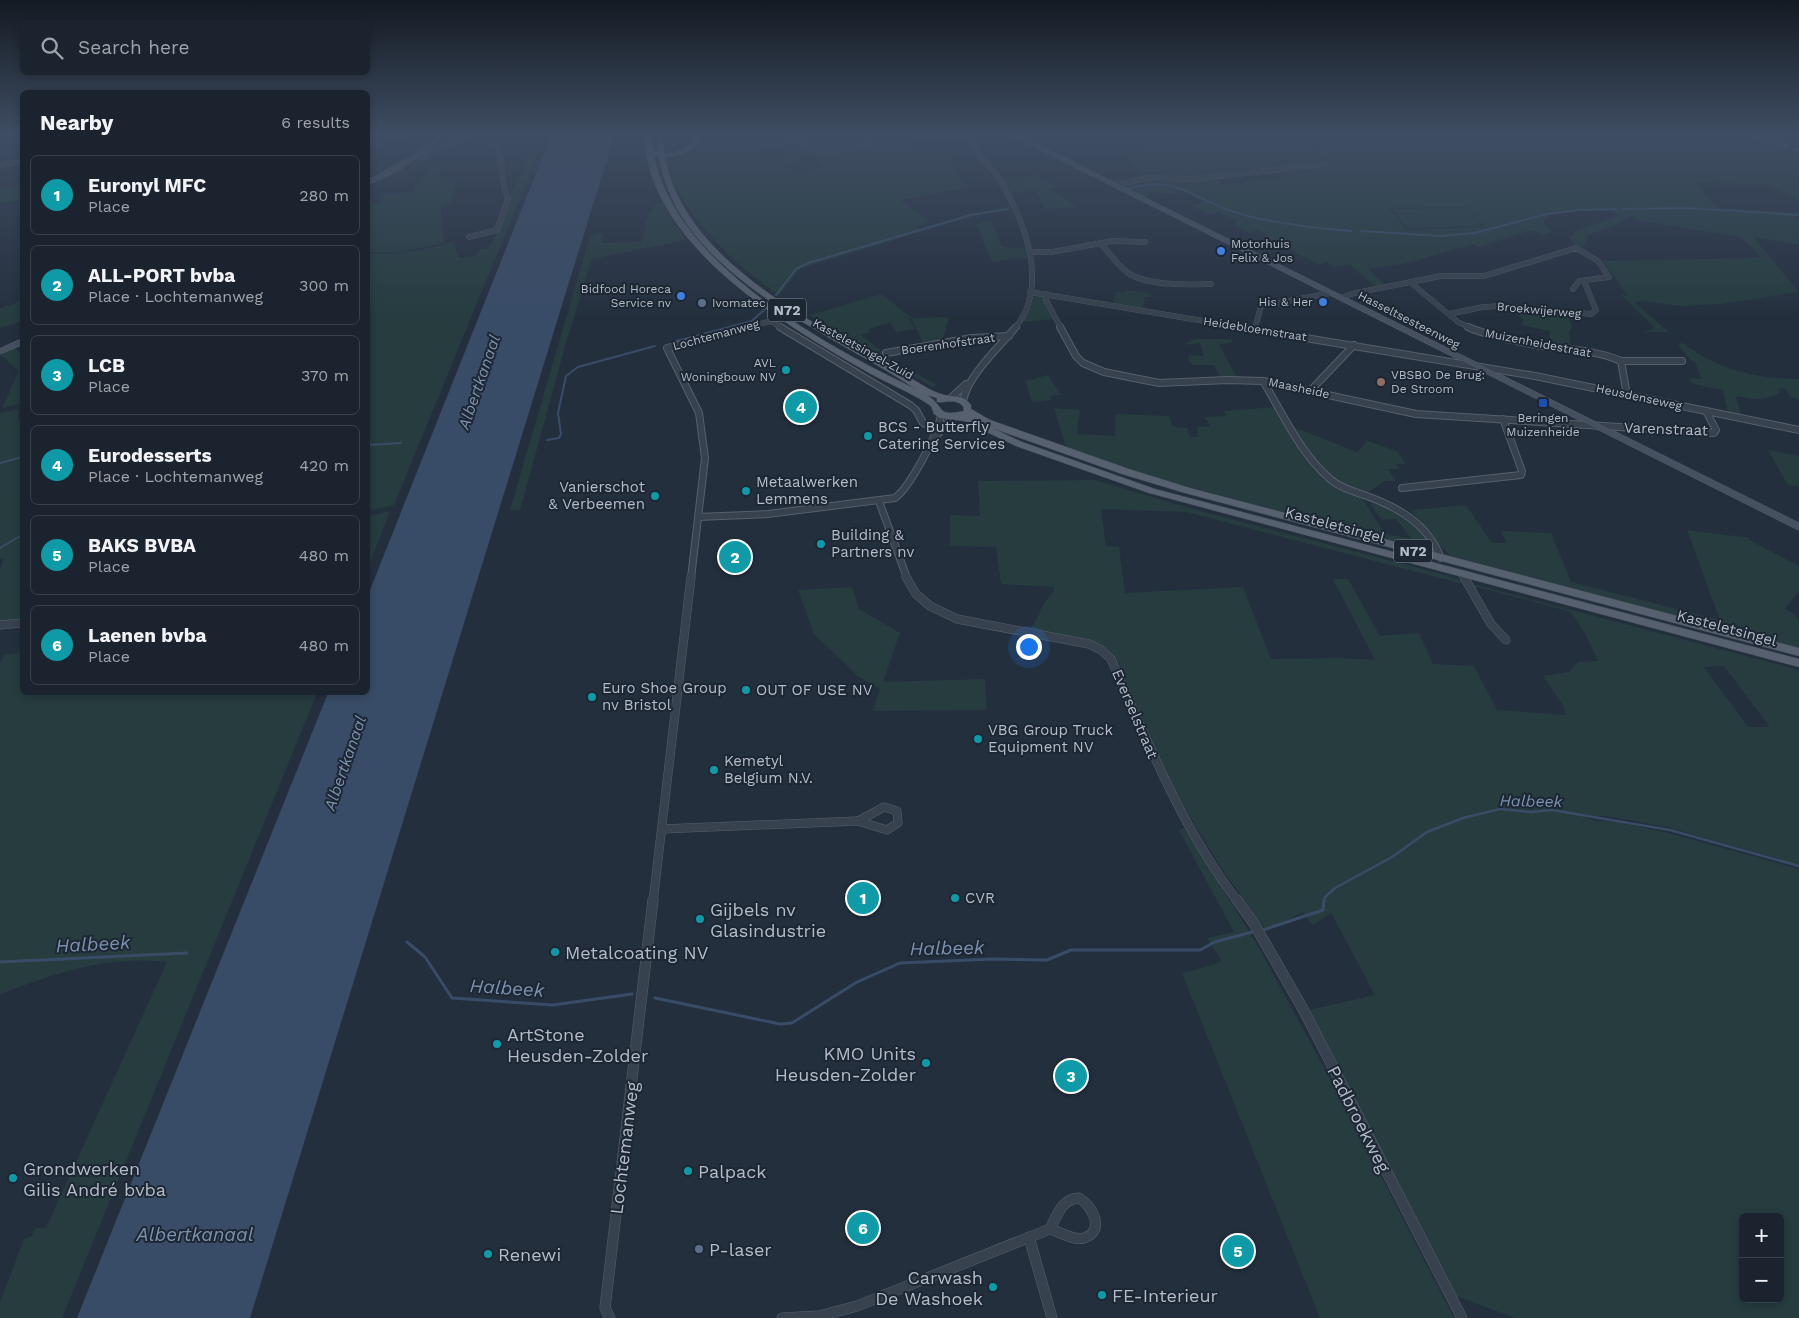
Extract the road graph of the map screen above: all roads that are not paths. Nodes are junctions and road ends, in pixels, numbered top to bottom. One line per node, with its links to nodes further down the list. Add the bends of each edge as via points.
1 (506, 195): 6 (street, via 508,199 495,234)
2 (667, 195): 33 (main road, Kasteletsingel-Zuid / N72, via 672,210 698,245 763,303 826,344)
3 (672, 195): 32 (main road, Kasteletsingel-Zuid / N72, via 692,225 750,283 784,308 914,385)
4 (1006, 195): 9 (street)
5 (1133, 195): 15 (street, Hasseltsesteenweg)
6 (470, 237)
7 (1145, 242): 8 (street)
8 (1100, 243): 9 (street, via 1052,252); 12 (street, via 1135,276 1187,285)
9 (1030, 252): 14 (street)
10 (1584, 281): 11 (street, via 1609,277 1598,261 1576,248 1484,276 1445,275); 13 (street, via 1576,283); 18 (street, Broekwijerweg, via 1596,310 1591,314 1501,306)
11 (1410, 282): 17 (street); 18 (street, Muizenheidestraat)
12 (1212, 284)
13 (1574, 289)
14 (1030, 292): 16 (street, Heidebloemstraat); 20 (street, via 1028,309)
15 (1330, 293): 17 (street, Hasseltsesteenweg); 19 (street, via 1261,306)
16 (1046, 294): 19 (street, Heidebloemstraat); 29 (street, Maasheide, via 1046,300 1076,356 1093,368 1158,383)
17 (1340, 298): 27 (street, Hasseltsesteenweg)
18 (1449, 314): 25 (street, Muizenheidestraat, via 1462,325 1475,330 1543,346 1610,356)
19 (1255, 328): 22 (street, Heidebloemstraat)
20 (1009, 336): 24 (street, Boerenhofstraat, via 972,338); 28 (street)
21 (20, 343): 23 (street)
22 (1354, 345): 27 (street, Heidebloemstraat); 30 (street)
23 (0, 352)
24 (886, 353)
25 (1621, 361): 26 (street, Muizenheidestraat); 31 (street)
26 (1682, 361)
27 (1479, 367): 31 (street, Heusdenseweg); 39 (street, Hasseltsesteenweg)
28 (974, 377): 32 (street); 34 (street, via 963,396)
29 (1263, 381): 30 (street, Maasheide); 47 (street, via 1308,454 1328,477 1339,486 1411,516 1434,542)
30 (1311, 390): 38 (street, Maasheide, via 1416,414)
31 (1627, 395): 35 (street, Heusdenseweg)
32 (948, 398): 33 (main road); 34 (main road, N72)
33 (936, 405): 36 (main road, N72)
34 (965, 406): 37 (main road); 47 (main road, Kasteletsingel / N72, via 972,414 1001,427 1122,471)
35 (1706, 411): 39 (street, Varenstraat, via 1716,430 1714,433); 41 (street, Heusdenseweg)
36 (941, 415): 37 (main road, N72); 40 (street)
37 (956, 417): 42 (street, via 947,422); 48 (main road, Kasteletsingel / N72, via 967,419 1018,444 1152,491)
38 (1502, 420): 39 (street, Maasheide); 43 (street, via 1522,471 1520,475)
39 (1596, 425): 46 (street, Hasseltsesteenweg)
40 (937, 428): 42 (street); 45 (street, Lochtemanweg, via 923,423 910,405 771,320 667,348 699,414 706,458)
41 (1799, 430)
42 (929, 445): 44 (street, via 902,493)
43 (1402, 488)
44 (879, 501): 45 (street, via 768,514); 56 (street, Everselstraat, via 908,582 930,606 967,622 1089,644 1112,660 1162,776 1220,877)
45 (698, 517): 55 (street, Lochtemanweg)
46 (1799, 527)
47 (1440, 558): 52 (main road, Kasteletsingel / N72)
48 (1462, 574): 51 (street, via 1491,624); 53 (main road, Kasteletsingel / N72)
49 (20, 623): 50 (street)
50 (0, 625)
51 (1506, 640)
52 (1799, 652)
53 (1799, 663)
54 (858, 821): 55 (street)
55 (662, 829): 59 (street, Lochtemanweg, via 605,1308)
56 (1253, 922): 62 (street, Padbroekweg, via 1303,1009)
57 (1050, 1229): 58 (street)
58 (1029, 1237): 60 (street, via 858,1306 819,1316); 61 (street)
59 (610, 1318)
60 (782, 1318)
61 (1052, 1318)
62 (1462, 1318)

